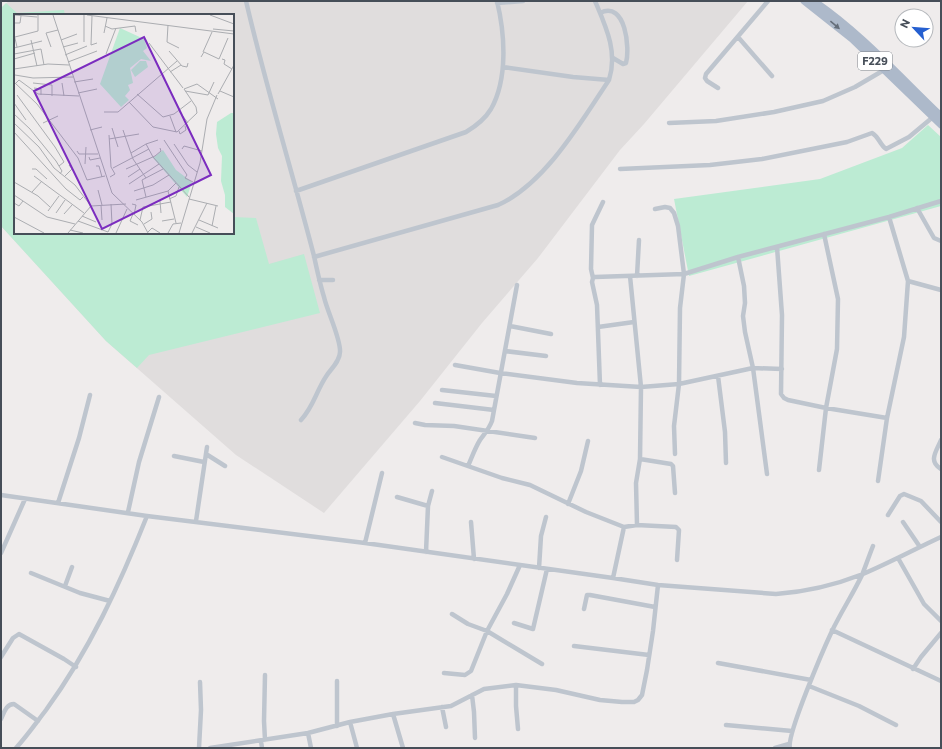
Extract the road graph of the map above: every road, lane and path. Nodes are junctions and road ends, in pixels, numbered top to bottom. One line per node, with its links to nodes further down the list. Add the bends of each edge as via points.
1 (246, 1): 21 (street)
2 (523, 1): 7 (street)
3 (596, 1): 8 (street)
4 (768, 1): 9 (street)
5 (804, 1): 12 (main road, F229, one-way to 12, via 840,29)
6 (814, 1): 16 (main road, F229, via 858,35)
7 (497, 2): 11 (street, via 503,43)
8 (600, 13): 10 (street, via 611,41); 10 (street, via 615,11 624,21 628,46 626,63 623,64)
9 (738, 37): 13 (street); 15 (street, via 706,74 707,81)
10 (613, 58): 14 (street)
11 (503, 67): 14 (street); 21 (street, via 497,95 490,110 476,126 466,132)
12 (884, 70): 17 (main road, F229); 18 (street, via 855,87 823,101 716,121)
13 (772, 76)
14 (609, 80): 31 (street, via 543,171 531,184 506,201)
15 (718, 88)
16 (941, 116)
17 (932, 117): 19 (main road, F229); 20 (street, via 909,137 886,149 872,133 847,142 762,159 710,165)
18 (669, 123)
19 (941, 126)
20 (620, 169)
21 (296, 190): 31 (street)
22 (941, 201): 24 (street)
23 (603, 202): 36 (street, via 592,225)
24 (917, 208): 26 (street); 29 (street, via 934,238)
25 (655, 209): 33 (street, via 670,208 674,213)
26 (889, 216): 27 (street); 39 (street)
27 (824, 234): 30 (street); 61 (street, via 838,299 837,349)
28 (639, 240): 35 (street)
29 (941, 241)
30 (777, 247): 32 (street); 50 (street, via 782,316)
31 (314, 257): 37 (street)
32 (738, 258): 33 (street); 49 (street, via 744,286 745,332)
33 (684, 274): 35 (street); 53 (street, via 680,308)
34 (630, 276): 35 (street); 36 (street); 42 (street)
35 (637, 276)
36 (593, 278): 44 (street)
37 (320, 280): 38 (street); 64 (street, via 340,344 340,353 337,362 319,388 313,404)
38 (333, 280)
39 (908, 281): 41 (street); 63 (street, via 904,337)
40 (517, 285): 43 (street)
41 (941, 290)
42 (634, 322): 44 (street); 55 (street)
43 (510, 326): 45 (street); 46 (street)
44 (598, 327): 54 (street)
45 (551, 334)
46 (505, 351): 47 (street); 51 (street)
47 (546, 356)
48 (455, 365): 51 (street)
49 (753, 368): 50 (street); 52 (street); 83 (street)
50 (782, 369): 61 (street, via 781,394 784,398)
51 (500, 373): 54 (street); 58 (street)
52 (718, 376): 53 (street); 77 (street)
53 (679, 384): 55 (street); 72 (street, via 674,426)
54 (600, 385): 55 (street)
55 (641, 387): 75 (street)
56 (442, 390): 58 (street)
57 (90, 395): 90 (street)
58 (496, 396): 62 (street)
59 (159, 397): 93 (street, via 139,462)
60 (435, 403): 62 (street)
61 (826, 408): 63 (street); 81 (street)
62 (494, 410): 66 (street)
63 (887, 418): 84 (street)
64 (301, 420)
65 (415, 423): 66 (street)
66 (488, 431): 67 (street); 79 (street, via 481,438)
67 (535, 438)
68 (941, 440): 80 (street, via 934,462 935,466)
69 (588, 441): 91 (street, via 581,471)
70 (207, 447): 71 (street)
71 (206, 454): 76 (street); 78 (street)
72 (675, 454)
73 (174, 456): 76 (street)
74 (442, 457): 79 (street)
75 (640, 459): 86 (street, via 671,464); 101 (street, via 636,483)
76 (204, 462): 97 (street)
77 (726, 463)
78 (225, 466)
79 (468, 466): 91 (street, via 530,485)
80 (941, 469)
81 (819, 470)
82 (382, 473): 104 (street)
83 (767, 474)
84 (878, 481)
85 (432, 491): 92 (street)
86 (675, 493)
87 (1, 495): 89 (street)
88 (397, 497): 92 (street)
89 (25, 499): 90 (street); 108 (street)
90 (58, 503): 93 (street)
91 (568, 504): 102 (street)
92 (428, 506): 107 (street)
93 (128, 512): 95 (street)
94 (888, 515): 100 (street, via 904,494 921,501)
95 (147, 516): 97 (street); 121 (street)
96 (546, 517): 114 (street, via 541,536)
97 (196, 521): 104 (street)
98 (471, 522): 109 (street)
99 (903, 522): 106 (street)
100 (941, 522)
101 (637, 525): 102 (street); 111 (street, via 678,528)
102 (624, 527): 118 (street)
103 (941, 537): 106 (street)
104 (365, 543): 107 (street)
105 (873, 546): 117 (street)
106 (920, 547): 110 (street)
107 (426, 552): 109 (street)
108 (1, 553)
109 (474, 558): 112 (street)
110 (898, 558): 117 (street); 125 (street, via 924,604)
111 (677, 560)
112 (520, 565): 114 (street); 128 (street)
113 (72, 567): 120 (street)
114 (539, 568): 115 (street)
115 (548, 569): 118 (street); 126 (street, via 533,629)
116 (31, 573): 120 (street)
117 (862, 574): 119 (street, via 816,588 776,594); 127 (street)
118 (612, 578): 119 (street)
119 (658, 585): 122 (street)
120 (65, 586): 121 (street)
121 (110, 601): 135 (street)
122 (655, 606): 123 (street, via 587,595); 131 (street)
123 (584, 610)
124 (452, 614): 128 (street)
125 (941, 621)
126 (514, 623)
127 (832, 630): 136 (street); 139 (street)
128 (487, 632): 134 (street); 137 (street, via 468,674)
129 (941, 633): 136 (street)
130 (574, 646): 131 (street)
131 (649, 655): 143 (street, via 642,694 634,702 600,700 556,690)
132 (1, 657): 135 (street, via 13,638 19,634)
133 (718, 663): 139 (street)
134 (542, 664)
135 (76, 667): 149 (street)
136 (914, 669): 141 (street)
137 (444, 673)
138 (265, 675): 159 (street)
139 (811, 680): 144 (street)
140 (337, 681): 153 (street)
141 (941, 681)
142 (200, 682): 162 (street)
143 (516, 685): 145 (street, via 484,689); 155 (street)
144 (809, 686): 152 (street, via 859,706); 156 (street)
145 (472, 695): 146 (street, via 451,706); 158 (street)
146 (442, 707): 147 (street); 154 (street)
147 (393, 714): 150 (street); 167 (street)
148 (1, 719): 149 (street, via 8,706 14,704)
149 (38, 721): 161 (street)
150 (350, 722): 153 (street); 166 (street)
151 (726, 725): 156 (street)
152 (896, 725)
153 (336, 726): 157 (street)
154 (446, 727)
155 (518, 729)
156 (792, 731): 160 (street)
157 (308, 733): 159 (street); 165 (street)
158 (475, 738)
159 (263, 741): 163 (street); 164 (street)
160 (789, 746): 168 (street)
161 (16, 748)
162 (199, 748)
163 (210, 748)
164 (262, 748)
165 (311, 748)
166 (357, 748)
167 (403, 748)
168 (775, 748)

